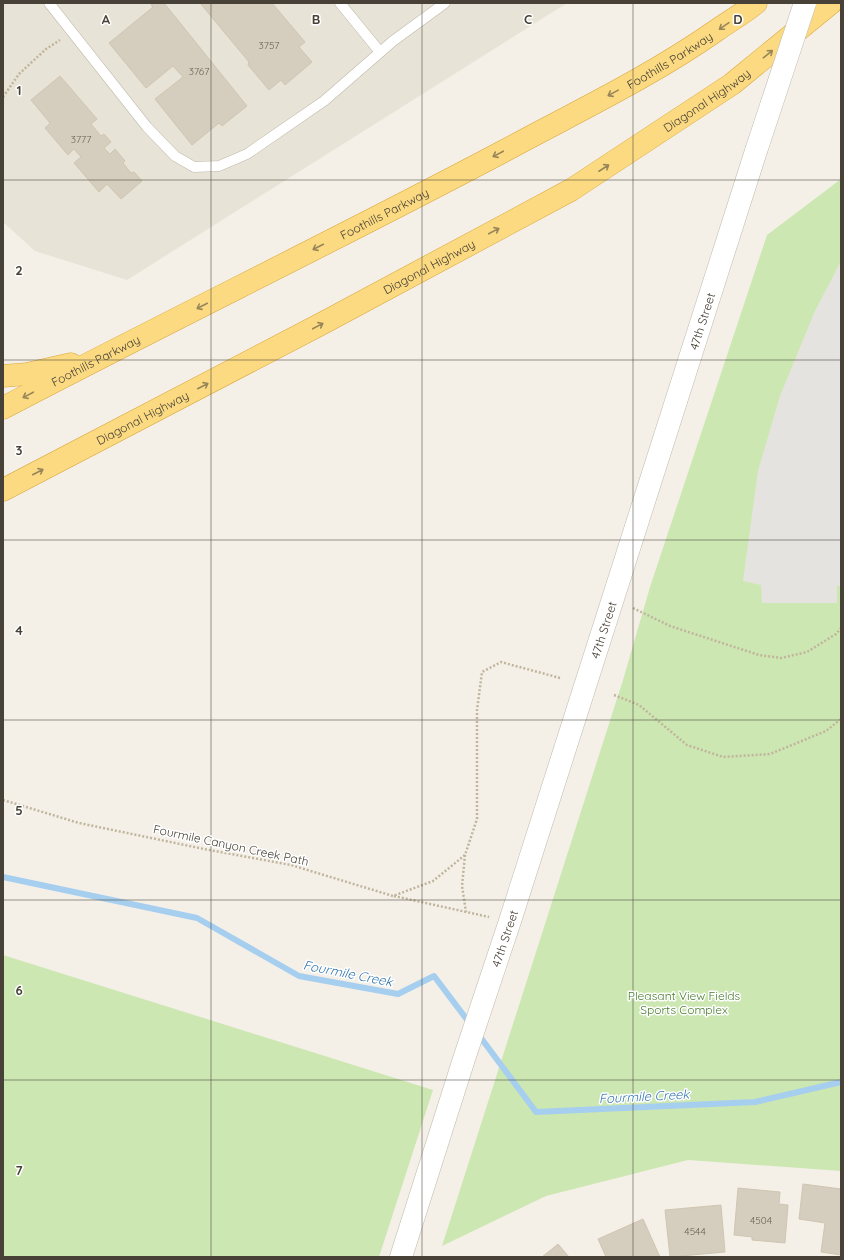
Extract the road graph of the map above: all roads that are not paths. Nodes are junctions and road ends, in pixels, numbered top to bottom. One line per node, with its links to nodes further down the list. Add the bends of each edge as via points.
1 (49, 3): 7 (lane, via 147,127 175,156 194,167 218,166 247,154 324,101)
2 (340, 3): 7 (lane)
3 (445, 3): 7 (lane)
4 (756, 3): 8 (highway, Foothills Parkway, one-way to 8, via 660,67 578,112)
5 (805, 3): 12 (street, 47th Street, bridge)
6 (831, 3): 11 (highway, Diagonal Highway, one-way to 6, via 571,190 732,84)
7 (380, 52)
8 (100, 358): 9 (highway, via 27,374); 10 (highway, Foothills Parkway, one-way to 10)
9 (3, 376)
10 (3, 408)
11 (3, 490)
12 (401, 1257)

